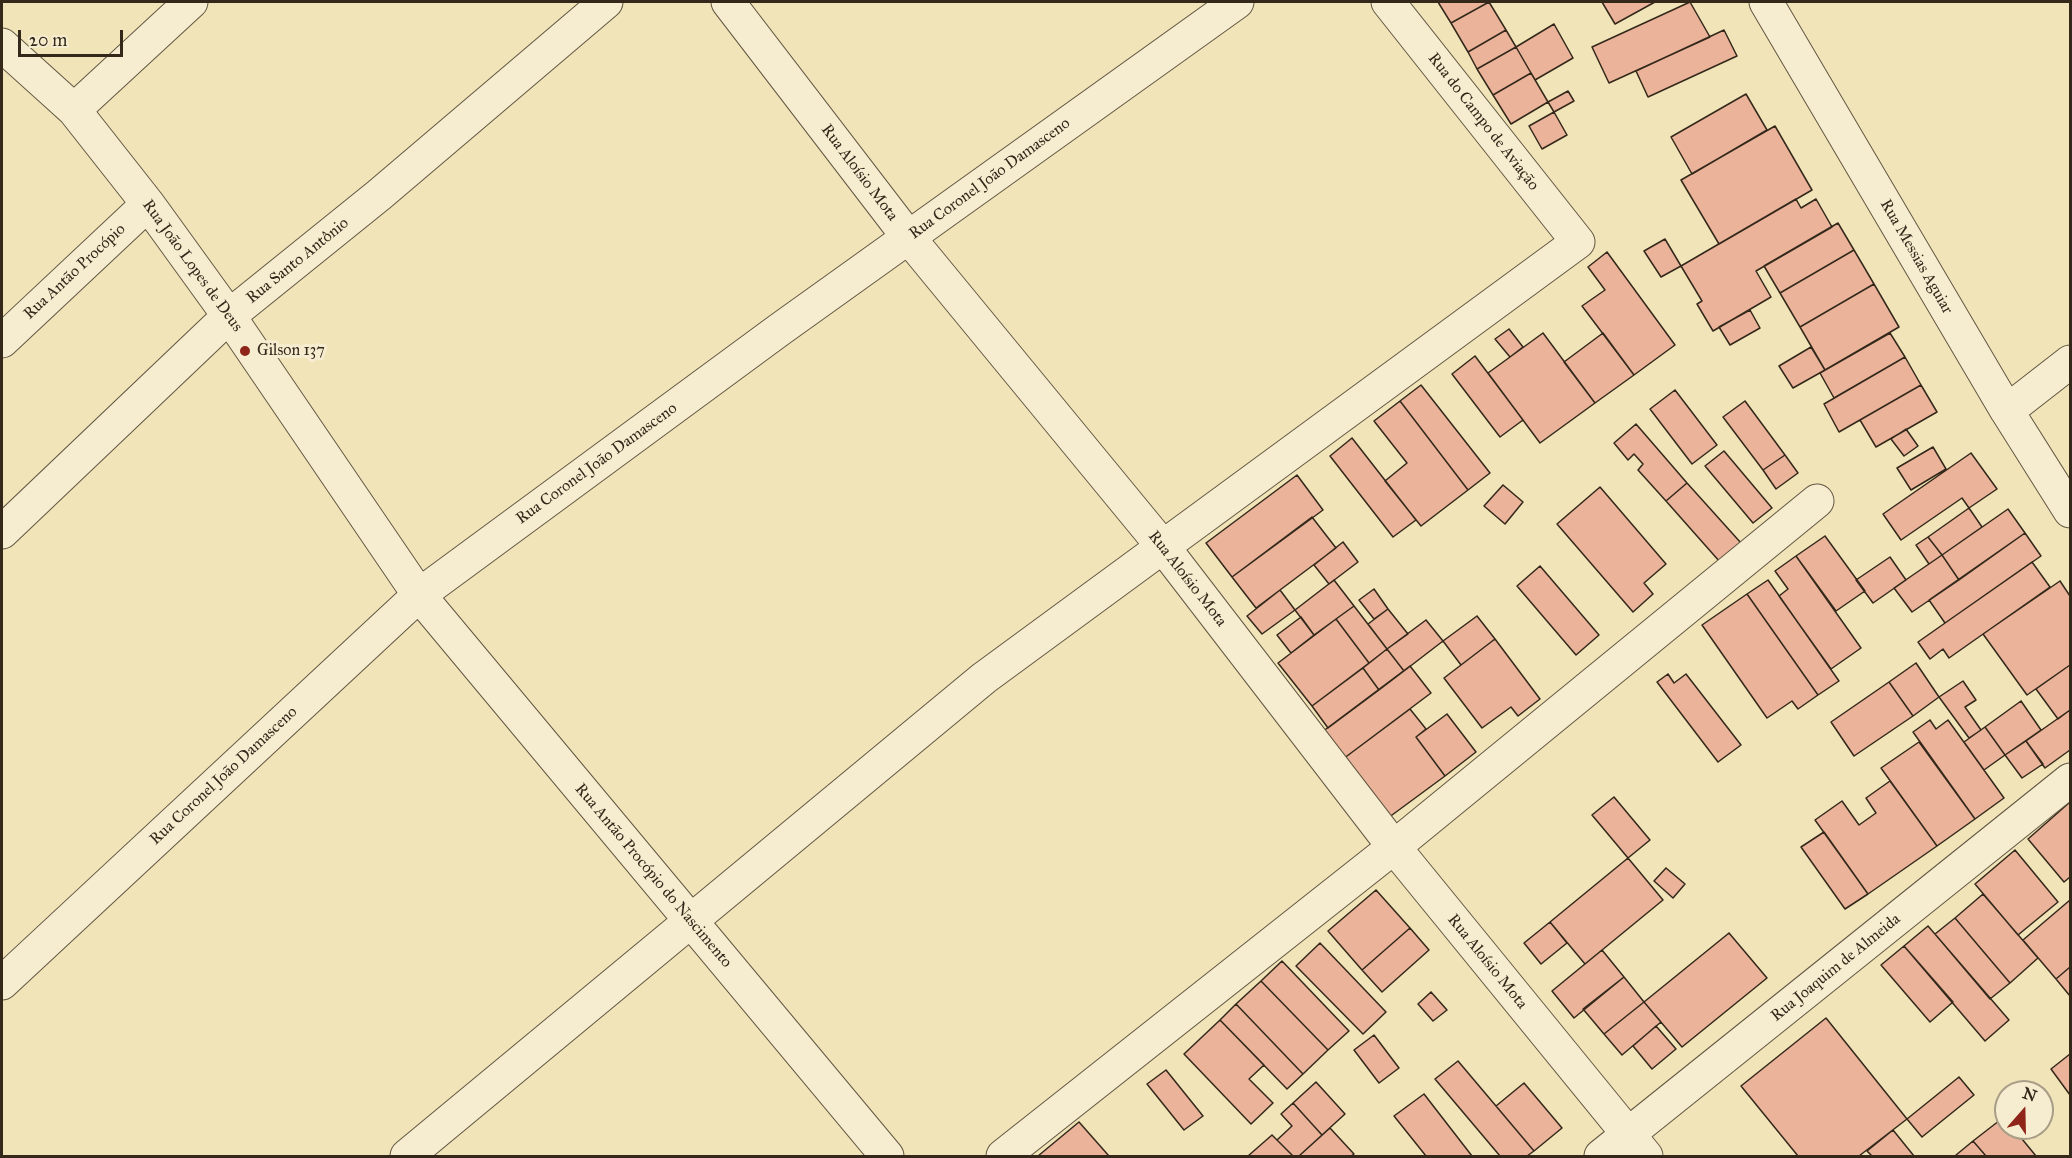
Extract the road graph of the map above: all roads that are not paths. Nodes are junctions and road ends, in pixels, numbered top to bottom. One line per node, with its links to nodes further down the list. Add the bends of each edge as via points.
1 (191, 2): 8 (street)
2 (606, 2): 11 (street, Rua Santo Antônio, via 380,195)
3 (728, 2): 10 (street, Rua Aloísio Mota)
4 (1237, 2): 10 (street, Rua Coronel João Damasceno)
5 (1389, 2): 18 (street, Rua do Campo de Aviação, via 1578,242)
6 (1766, 2): 14 (street, Rua Messias Aguiar)
7 (2, 45): 8 (street, Rua João Lopes de Deus)
8 (74, 110): 9 (street, Rua João Lopes de Deus)
9 (148, 204): 11 (street, Rua João Lopes de Deus); 12 (street, Rua Antão Procópio)
10 (909, 238): 18 (street, Rua Aloísio Mota); 19 (street, Rua Coronel João Damasceno)
11 (229, 316): 17 (street, Rua Santo Antônio); 19 (street, Rua João Lopes de Deus)
12 (2, 341)
13 (2070, 362): 14 (street)
14 (2007, 411): 16 (street, Rua Messias Aguiar)
15 (1817, 501): 21 (street)
16 (2070, 511)
17 (2, 532)
18 (1164, 548): 21 (street, Rua Aloísio Mota); 22 (street, via 984,678)
19 (419, 596): 22 (street, Rua Antão Procópio do Nascimento); 23 (street, Rua Coronel João Damasceno)
20 (2070, 780): 24 (street, Rua Joaquim de Almeida)
21 (1394, 847): 24 (street, Rua Aloísio Mota); 27 (street)
22 (690, 922): 25 (street); 26 (street, Rua Antão Procópio do Nascimento)
23 (2, 983)
24 (1637, 1146): 28 (street, Rua Joaquim de Almeida)
25 (407, 1156)
26 (887, 1156)
27 (1003, 1156)
28 (1601, 1156)

